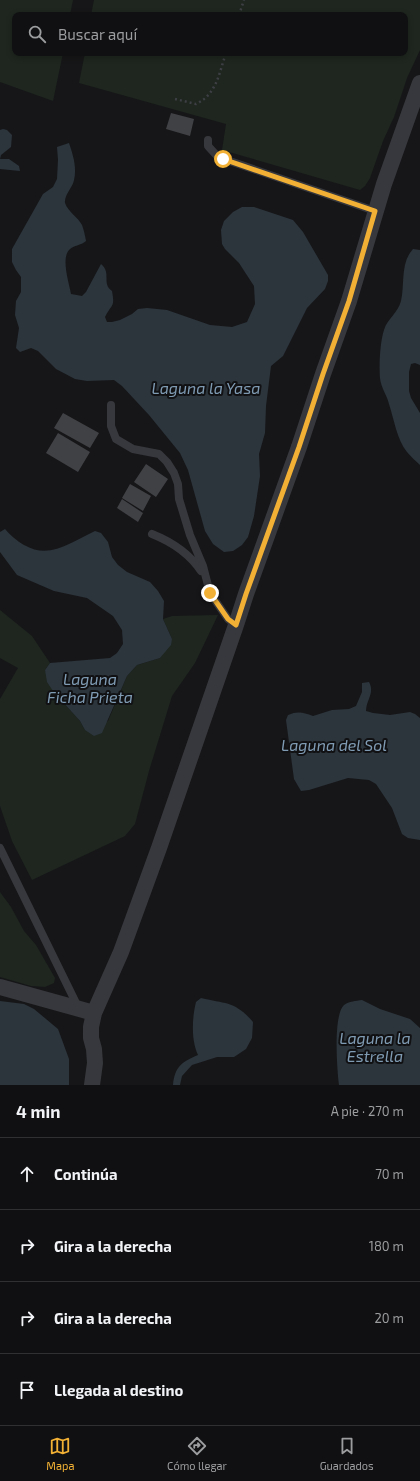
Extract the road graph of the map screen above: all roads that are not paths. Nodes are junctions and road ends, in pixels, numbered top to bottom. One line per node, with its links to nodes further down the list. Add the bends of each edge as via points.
1 (420, 83): 3 (street)
2 (208, 140): 3 (lane, via 208,146 218,157)
3 (375, 211): 7 (street, via 349,301)
4 (111, 405): 6 (lane, via 112,426 116,439 133,449 159,454 174,473 190,535)
5 (152, 534): 6 (lane, via 171,542 184,552 195,562)
6 (207, 581): 7 (lane, via 210,593 228,619)
7 (236, 625): 11 (street, via 127,937)
8 (0, 848): 10 (lane)
9 (0, 987): 10 (street)
10 (78, 1007): 11 (street)
11 (94, 1012): 12 (street, via 91,1027 95,1063)
12 (92, 1085)

